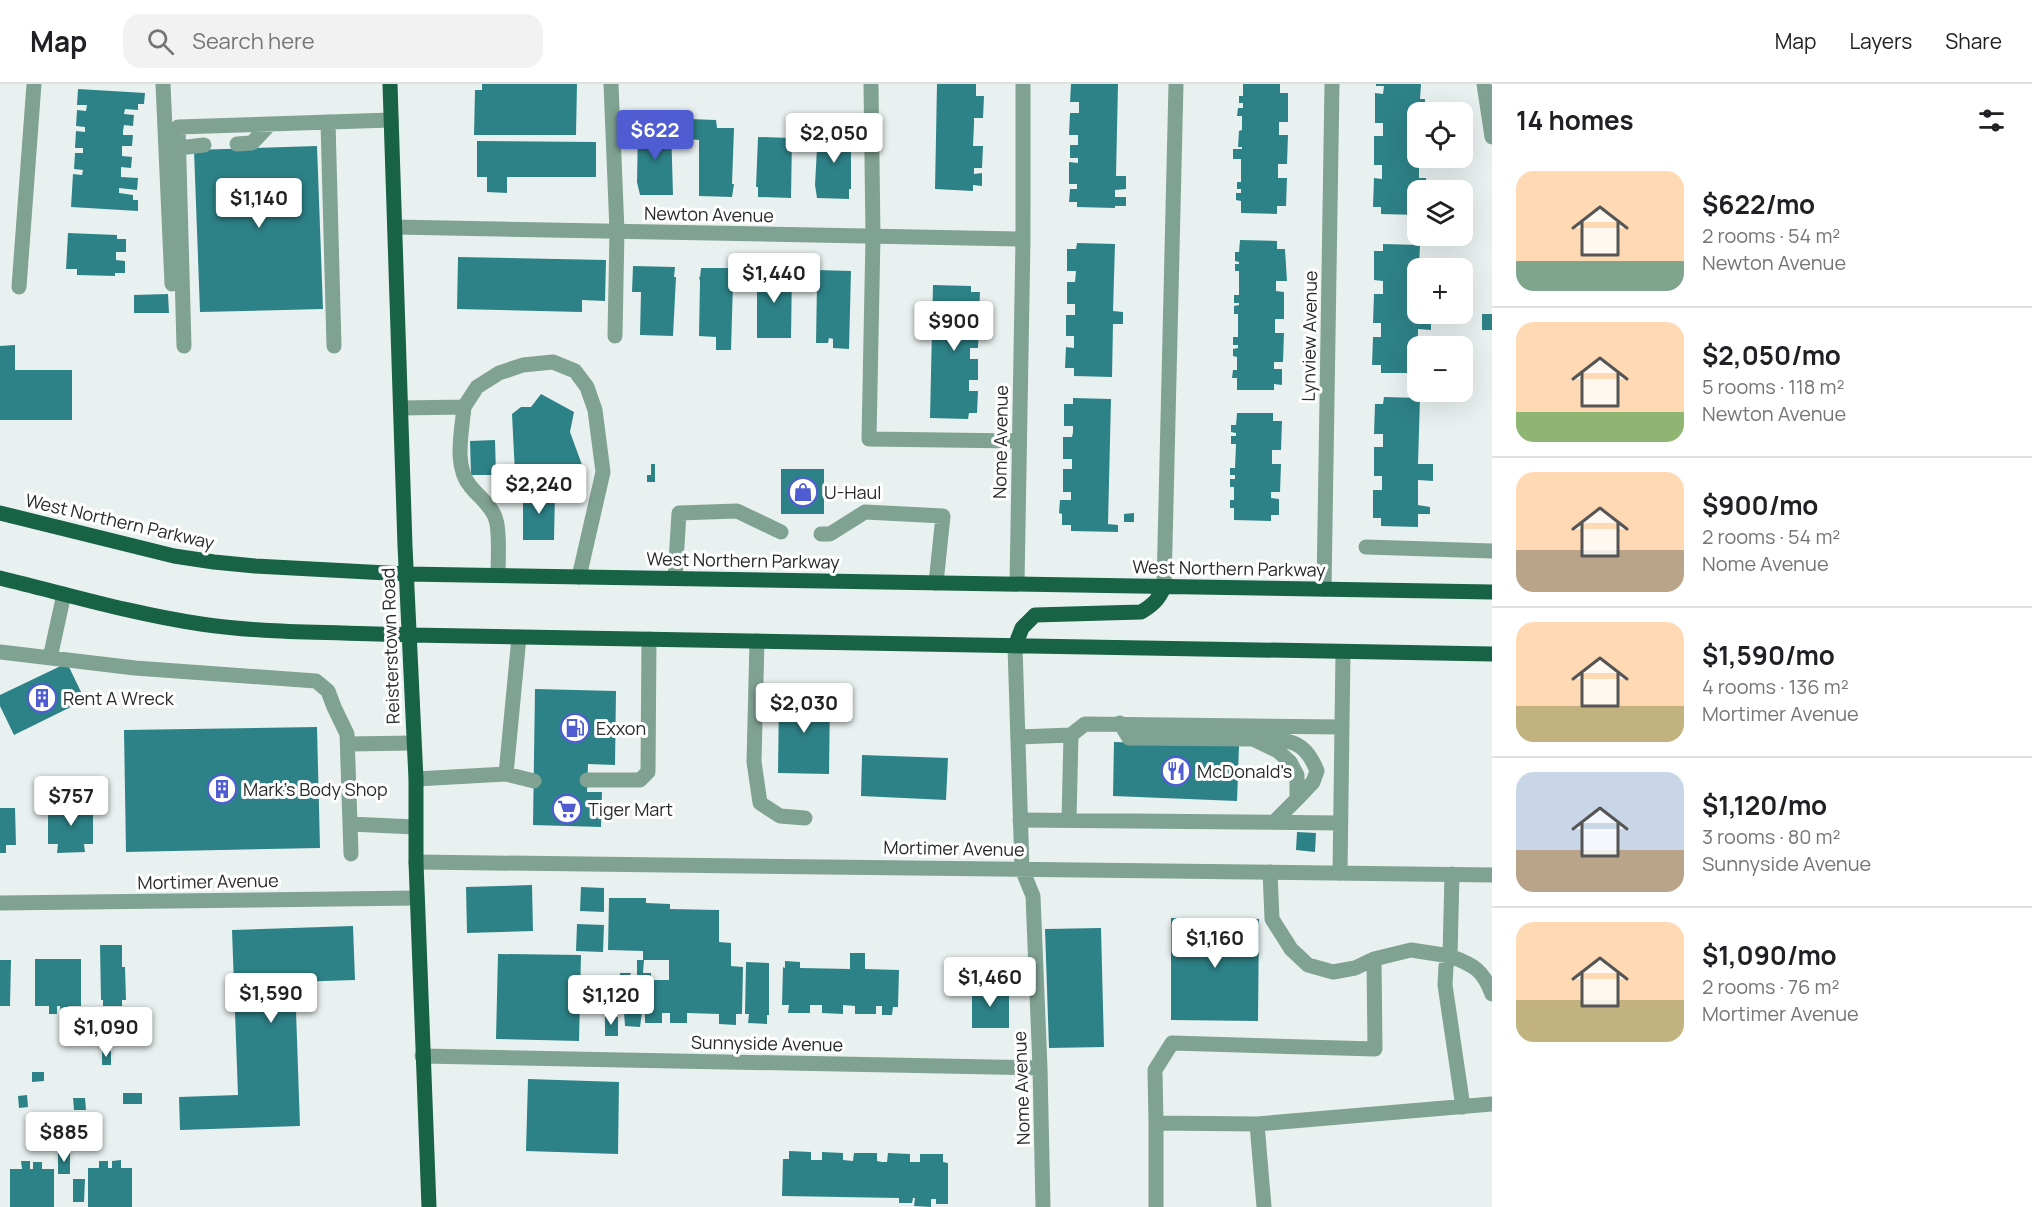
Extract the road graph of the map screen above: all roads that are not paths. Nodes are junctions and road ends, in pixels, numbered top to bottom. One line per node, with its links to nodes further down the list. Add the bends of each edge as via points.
1 (34, 84): 22 (street)
2 (163, 84): 21 (street)
3 (390, 84): 10 (main road, Reisterstown Road)
4 (611, 84): 18 (street)
5 (871, 84): 19 (street)
6 (1023, 84): 20 (street, Nome Avenue)
7 (1176, 84): 41 (street)
8 (1332, 84): 42 (street, Lynview Avenue)
9 (1484, 84): 13 (street)
10 (391, 120): 11 (street); 17 (main road, Reisterstown Road)
11 (328, 122): 12 (street); 25 (street)
12 (270, 124): 14 (street, via 252,143); 16 (street, via 178,127)
13 (1492, 137)
14 (237, 144)
15 (204, 145): 16 (street)
16 (179, 147): 24 (street)
17 (395, 227): 18 (street, Newton Avenue); 27 (main road, Reisterstown Road)
18 (616, 231): 19 (street, Newton Avenue); 23 (street)
19 (873, 236): 20 (street, Newton Avenue); 28 (street, via 869,439)
20 (1023, 238): 28 (street, Nome Avenue)
21 (172, 284)
22 (19, 287)
23 (615, 336)
24 (184, 346)
25 (333, 346)
26 (464, 406): 27 (street); 35 (street, via 462,470 468,485 496,519); 36 (street, via 477,387 499,373 523,365 553,362 575,371 587,387 595,410 603,472)
27 (401, 408): 34 (main road, Reisterstown Road)
28 (1019, 441): 40 (street, Nome Avenue)
29 (0, 513): 34 (main road, West Northern Parkway, via 174,556 255,566)
30 (781, 532): 38 (street, via 737,511 679,513)
31 (822, 534): 39 (street, via 831,534 865,512 943,516)
32 (1366, 547): 33 (street)
33 (1492, 551)
34 (406, 574): 35 (main road, West Northern Parkway); 45 (main road, Reisterstown Road)
35 (498, 575): 36 (main road, West Northern Parkway)
36 (579, 577): 38 (main road, West Northern Parkway)
37 (0, 578): 44 (main road)
38 (675, 578): 39 (main road, West Northern Parkway)
39 (936, 583): 40 (main road, West Northern Parkway)
40 (1017, 584): 41 (main road, West Northern Parkway)
41 (1164, 587): 42 (main road, West Northern Parkway); 49 (main road, via 1159,598 1141,612 1035,615 1022,628)
42 (1324, 590): 43 (main road, West Northern Parkway)
43 (1492, 592)
44 (64, 594): 45 (main road, via 201,624); 53 (street)
45 (411, 635): 46 (main road); 59 (main road, Reisterstown Road)
46 (519, 637): 47 (main road); 61 (street)
47 (649, 639): 48 (main road); 63 (street, via 648,772 640,780)
48 (757, 641): 49 (main road); 66 (street, via 754,762 760,803 780,816)
49 (1015, 646): 51 (main road); 57 (street, Nome Avenue)
50 (0, 652): 53 (street)
51 (1343, 652): 52 (main road); 55 (street)
52 (1492, 654)
53 (50, 658): 60 (street, via 316,681 328,691)
54 (1119, 723): 55 (street); 56 (street, via 1085,724); 58 (street, via 1129,738)
55 (1342, 727): 70 (street)
56 (1071, 735): 57 (street); 68 (street)
57 (1018, 737): 67 (street, Nome Avenue)
58 (1253, 739): 65 (street, via 1278,751 1290,762 1297,776); 65 (street, via 1292,742 1302,746 1312,759 1317,771 1313,782)
59 (413, 743): 60 (street); 62 (main road, Reisterstown Road)
60 (348, 744): 71 (street)
61 (506, 774): 62 (street); 64 (street)
62 (416, 779): 72 (main road, Reisterstown Road)
63 (587, 780)
64 (534, 781)
65 (1297, 800): 69 (street)
66 (805, 818)
67 (1020, 820): 68 (street); 75 (street, Nome Avenue)
68 (1069, 820): 69 (street)
69 (1274, 822): 70 (street)
70 (1340, 823): 77 (street)
71 (350, 824): 72 (street); 73 (street)
72 (415, 827): 74 (main road, Reisterstown Road)
73 (351, 854)
74 (416, 862): 75 (street, Mortimer Avenue); 80 (main road, Reisterstown Road)
75 (1022, 869): 76 (street, Mortimer Avenue); 86 (street, Nome Avenue, via 1034,896)
76 (1270, 872): 77 (street, Mortimer Avenue); 83 (street, via 1272,919 1291,949 1308,965 1333,972)
77 (1340, 873): 78 (street, Mortimer Avenue)
78 (1452, 874): 79 (street, Mortimer Avenue); 82 (street)
79 (1492, 875)
80 (417, 898): 81 (street, Mortimer Avenue); 85 (main road, Reisterstown Road)
81 (0, 903)
82 (1450, 956): 83 (street, via 1411,950); 84 (street, via 1473,964 1486,978); 88 (street, via 1445,985)
83 (1374, 959): 89 (street, via 1375,1049 1172,1043 1155,1070)
84 (1492, 994)
85 (422, 1056): 86 (street, Sunnyside Avenue); 91 (main road, Reisterstown Road)
86 (1040, 1068): 92 (street, Nome Avenue)
87 (1492, 1104): 88 (street)
88 (1463, 1107): 90 (street)
89 (1156, 1123): 90 (street); 93 (street)
90 (1257, 1124): 94 (street)
91 (429, 1207)
92 (1043, 1207)
93 (1156, 1207)
94 (1264, 1207)

